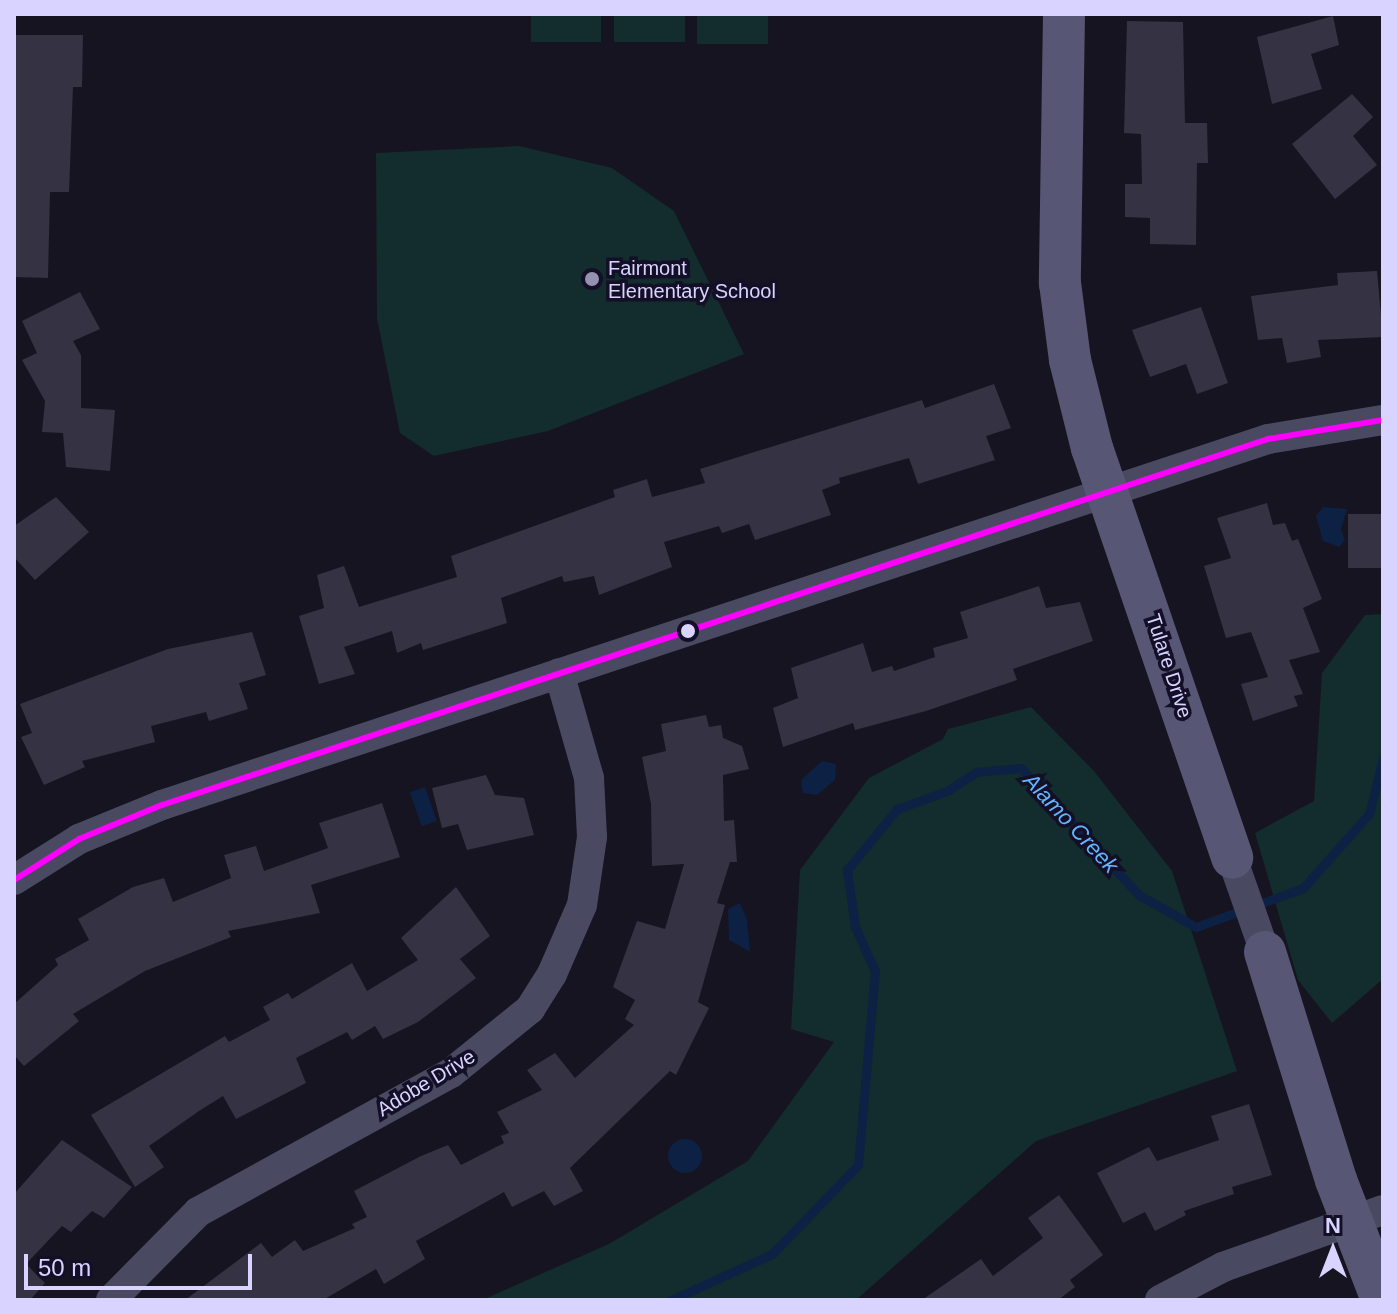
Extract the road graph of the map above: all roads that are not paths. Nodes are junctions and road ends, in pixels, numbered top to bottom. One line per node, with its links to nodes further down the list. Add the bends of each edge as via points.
1 (1064, 14): 3 (street, Tulare Drive, via 1060,283 1070,360)
2 (1383, 420): 3 (street, via 1268,439)
3 (1108, 492): 4 (street); 5 (street, Tulare Drive)
4 (559, 673): 6 (street, via 162,805 79,839); 9 (street, Adobe Drive, via 589,778 592,837 582,905 552,974 530,1009 451,1073 198,1212)
5 (1232, 858): 7 (street, Tulare Drive)
6 (14, 880)
7 (1265, 952): 8 (street, Tulare Drive)
8 (1367, 1214): 10 (street, via 1223,1267); 11 (street, Tulare Drive)
9 (111, 1300)
10 (1160, 1300)
11 (1382, 1300)

